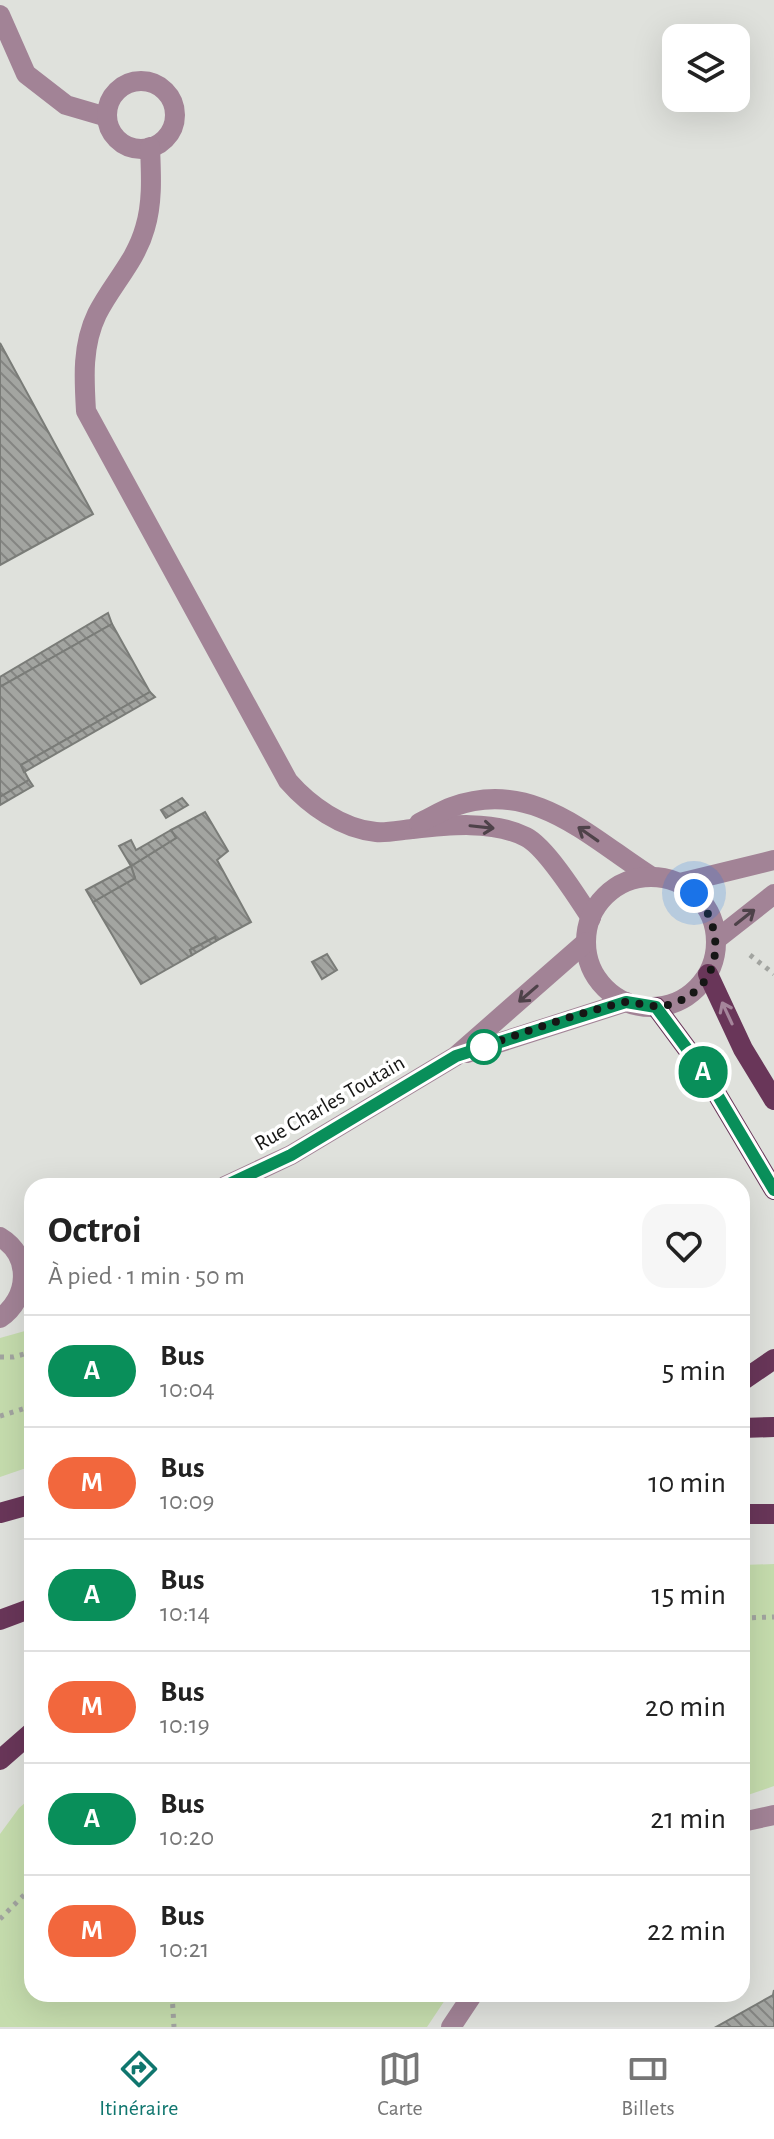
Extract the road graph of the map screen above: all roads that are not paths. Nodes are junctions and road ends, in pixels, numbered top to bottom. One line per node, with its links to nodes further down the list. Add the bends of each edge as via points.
1 (0, 15): 2 (street, via 26,74 66,105)
2 (107, 117): 3 (street, via 121,143); 3 (street, via 112,97 128,84 159,86 175,114 168,135)
3 (150, 147): 4 (street, via 146,227 130,264 96,315 83,361 86,411 288,781 304,799 340,821 375,832)
4 (405, 830): 6 (street, one-way to 4, via 538,804 498,798 454,806); 9 (street, one-way to 9, via 488,826 528,837)
5 (774, 860): 7 (street)
6 (652, 877): 7 (street); 9 (street, via 616,888)
7 (680, 883): 10 (street, via 706,906)
8 (774, 894): 10 (street, one-way to 8)
9 (591, 918): 11 (street)
10 (717, 939): 12 (street)
11 (586, 942): 13 (street, via 597,978); 15 (street, Rue Charles Toutain, one-way to 15)
12 (708, 974): 14 (street, via 692,994); 16 (main road, one-way to 12)
13 (626, 1002): 14 (street, Rue Charles Toutain); 15 (street, Rue Charles Toutain)
14 (656, 1007): 18 (main road, via 702,1069)
15 (456, 1056): 17 (street, Rue Charles Toutain, via 291,1155)
16 (774, 1100)
17 (242, 1178)
18 (774, 1190)
19 (0, 1237): 20 (street)
20 (24, 1263)
21 (24, 1280): 22 (street, via 15,1304)
22 (0, 1318)
23 (774, 1359): 24 (main road)
24 (750, 1376)
25 (774, 1427): 26 (main road)
26 (750, 1428)
27 (24, 1506): 28 (main road)
28 (0, 1513)
29 (750, 1514): 30 (main road)
30 (774, 1514)
31 (24, 1611): 32 (main road)
32 (0, 1620)
33 (24, 1739): 34 (main road)
34 (0, 1760)
35 (774, 1815): 36 (street)
36 (750, 1820)
37 (468, 2002): 38 (street)
38 (451, 2027)

